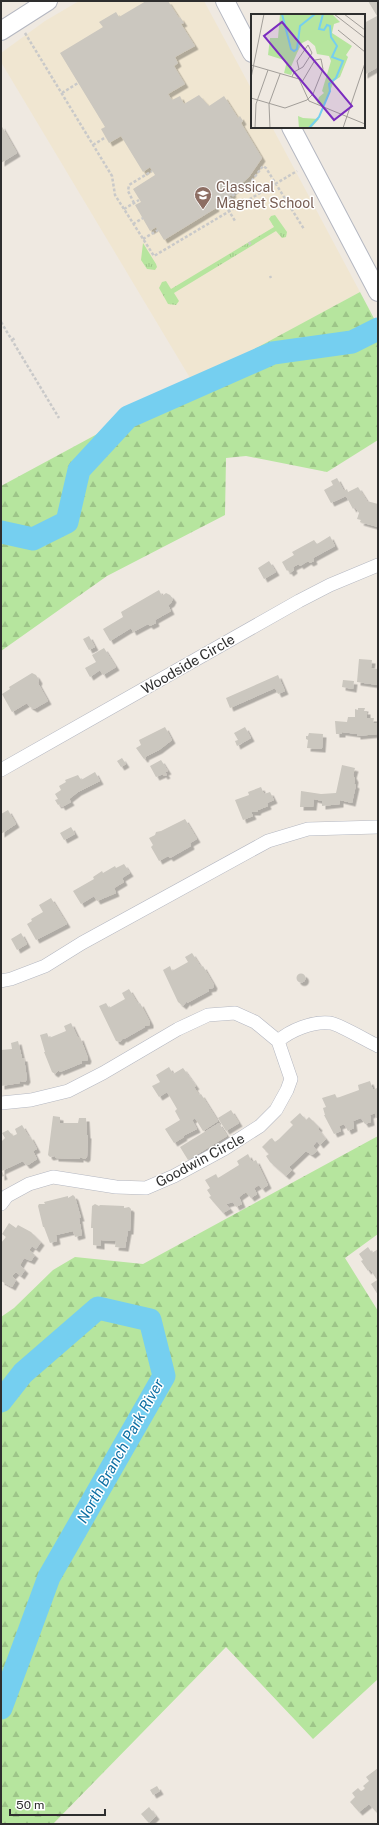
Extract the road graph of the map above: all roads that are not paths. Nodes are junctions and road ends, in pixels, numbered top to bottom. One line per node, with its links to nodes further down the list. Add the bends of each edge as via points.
1 (48, 1): 3 (main road)
2 (225, 1): 4 (main road)
3 (1, 31)
4 (251, 51)
5 (292, 128): 6 (main road)
6 (378, 292)
7 (378, 565): 8 (street, Woodside Circle, via 299,601)
8 (1, 770)
9 (378, 827): 10 (street, via 308,829 268,841 44,966)
10 (1, 981)
11 (278, 1041): 12 (street, via 286,1034 309,1025 331,1023); 13 (street, via 255,1022 235,1013 208,1015 178,1029 68,1091 31,1100); 14 (street, Goodwin Circle, via 290,1079 287,1090 276,1110 260,1126 224,1149 146,1188 54,1177 29,1184 7,1196)
12 (378, 1046)
13 (1, 1103)
14 (1, 1204)

